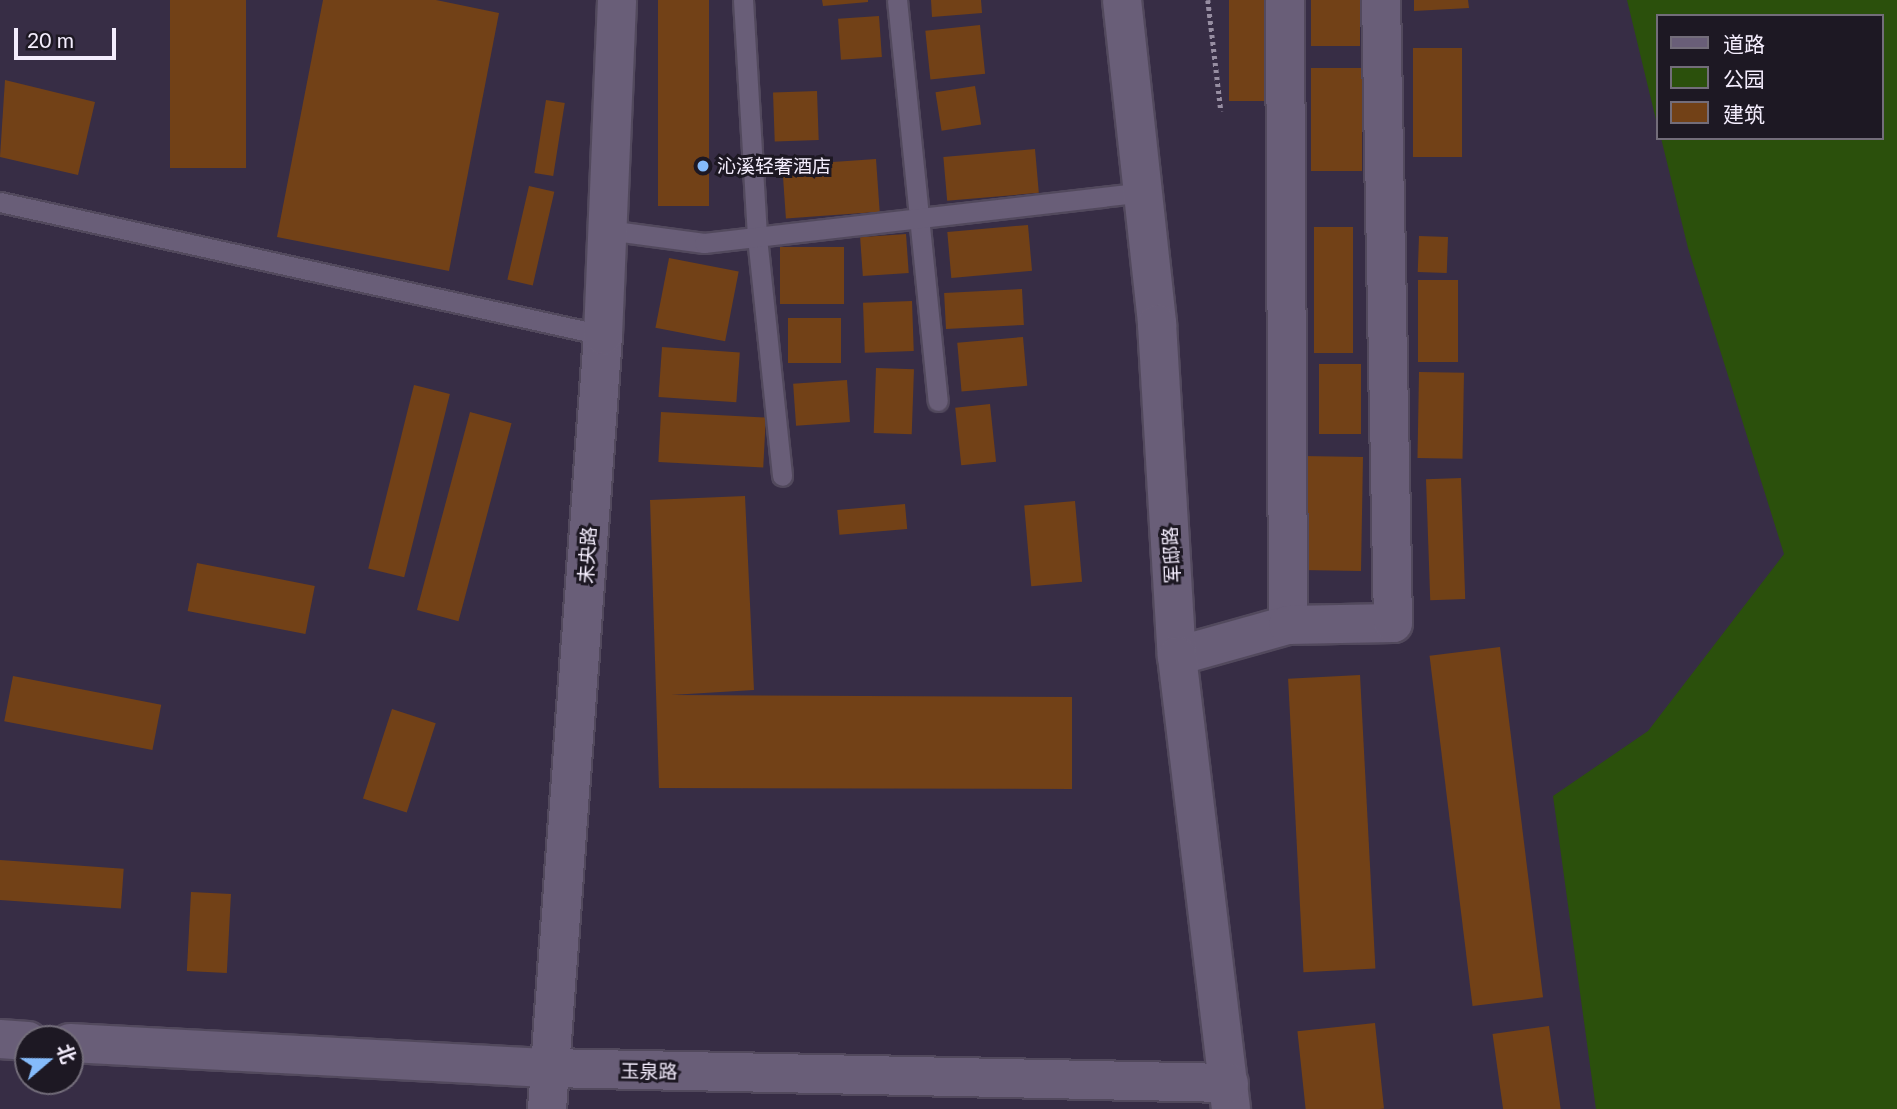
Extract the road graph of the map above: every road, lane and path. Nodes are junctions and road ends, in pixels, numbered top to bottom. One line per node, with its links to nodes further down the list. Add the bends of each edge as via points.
1 (617, 0): 12 (street, 未央路)
2 (743, 0): 13 (lane)
3 (897, 0): 11 (lane)
4 (1122, 0): 9 (street, 军邸路)
5 (1208, 0): 8 (path)
6 (1285, 0): 17 (street)
7 (1381, 0): 17 (street, via 1393,623)
8 (1221, 111)
9 (1143, 192): 11 (lane); 18 (street, 军邸路, via 1157,324)
10 (0, 202): 14 (lane)
11 (917, 220): 13 (lane); 15 (lane)
12 (607, 230): 13 (lane, via 704,243); 14 (street, 未央路)
13 (757, 237): 16 (lane)
14 (603, 335): 20 (street, 未央路)
15 (938, 401)
16 (782, 476)
17 (1288, 625): 18 (street)
18 (1177, 656): 21 (street, 军邸路)
19 (84, 1044): 20 (street, 玉泉路)
20 (550, 1068): 21 (street, 玉泉路); 22 (street, 未央路)
21 (1230, 1096)
22 (547, 1109)

